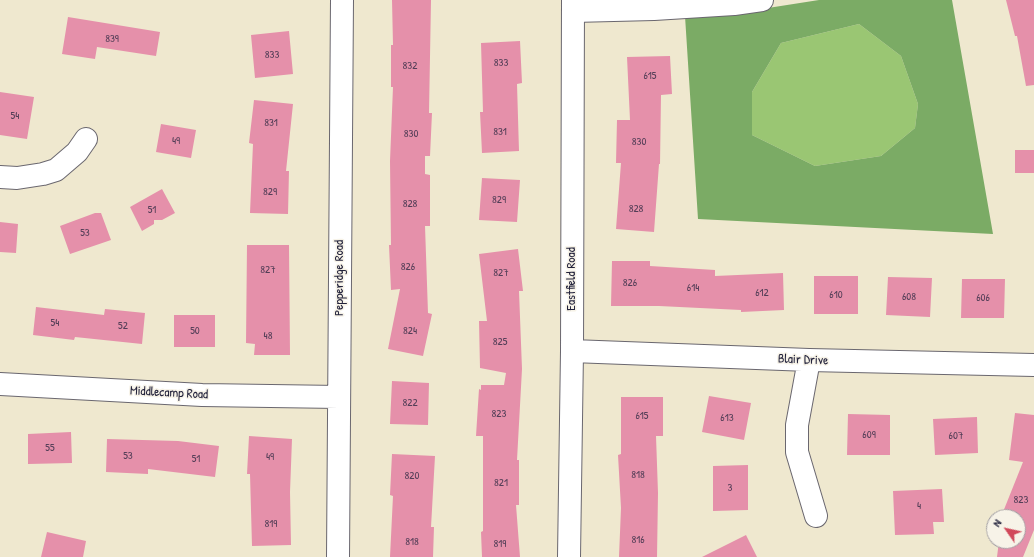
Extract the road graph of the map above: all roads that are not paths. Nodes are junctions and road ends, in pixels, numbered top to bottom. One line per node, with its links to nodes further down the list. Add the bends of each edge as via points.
1 (342, 0): 10 (street, Pepperidge Road)
2 (762, 0): 3 (street, via 662,9)
3 (573, 5): 6 (street, Eastfield Road)
4 (86, 139): 5 (street, via 77,152 56,170 17,178)
5 (0, 177)
6 (572, 351): 7 (street, Blair Drive); 13 (street, Eastfield Road)
7 (809, 360): 8 (street, Blair Drive); 11 (street, via 797,425 798,452)
8 (1034, 366)
9 (0, 384): 10 (street, Middlecamp Road, via 202,395)
10 (339, 397): 12 (street, Pepperidge Road)
11 (816, 516)
12 (338, 557)
13 (569, 557)

